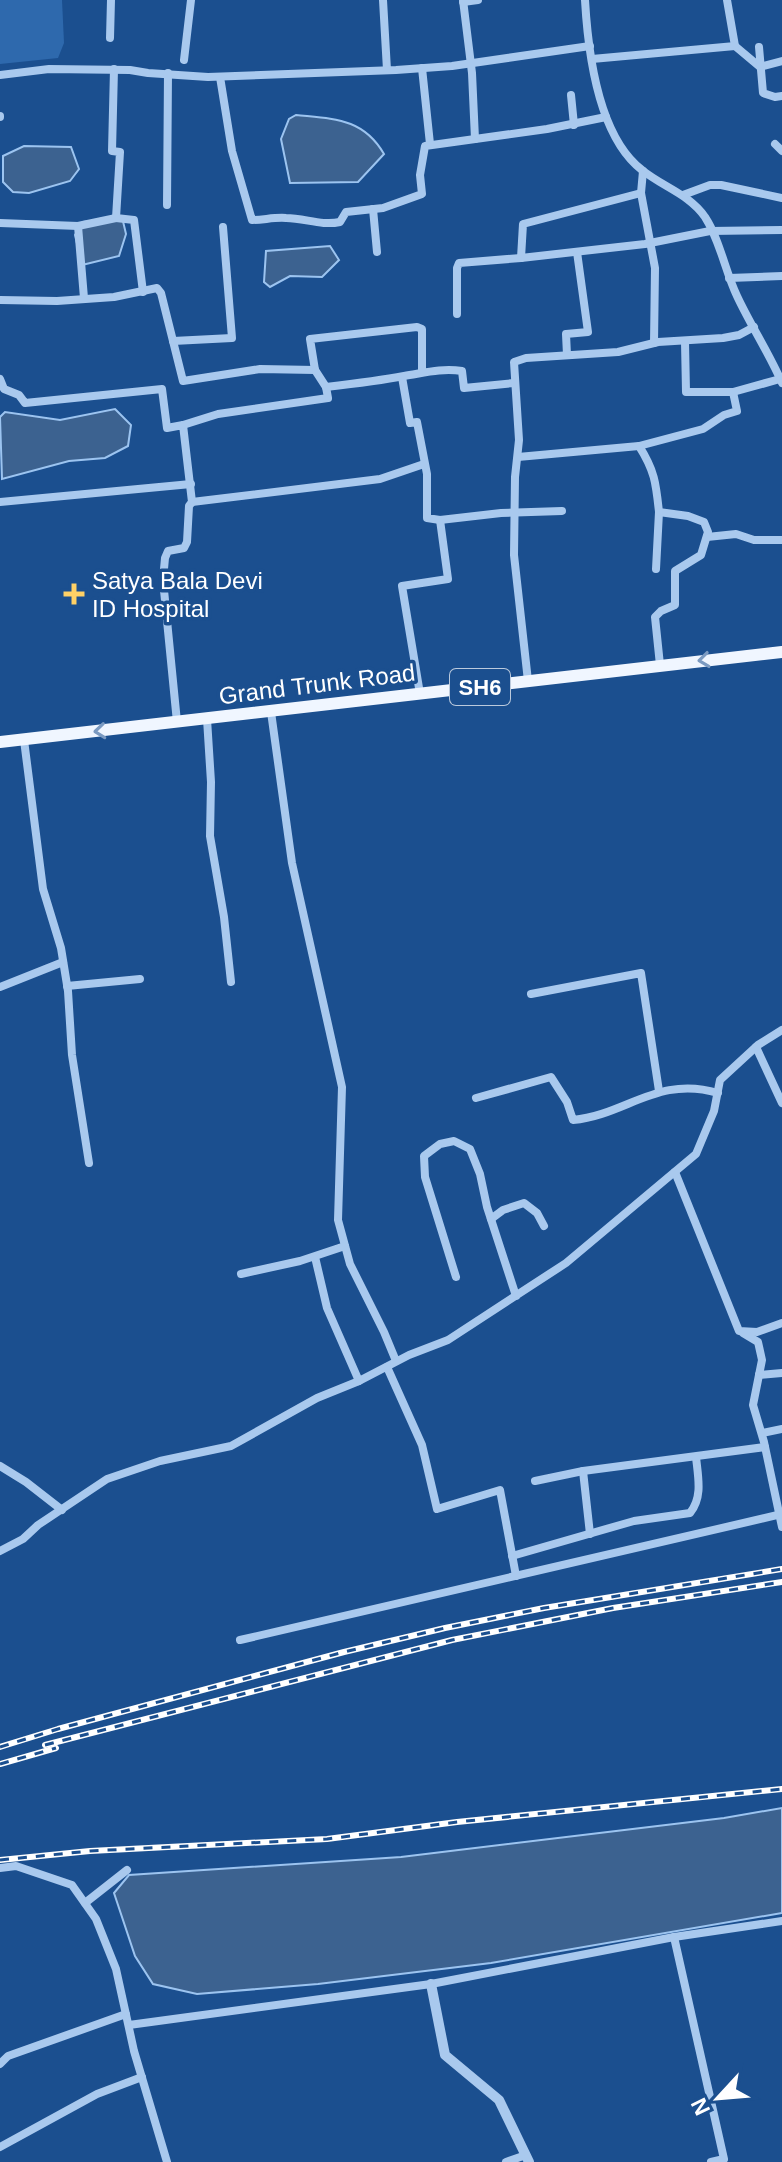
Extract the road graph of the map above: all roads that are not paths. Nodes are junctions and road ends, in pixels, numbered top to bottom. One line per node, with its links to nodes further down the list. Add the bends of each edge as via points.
1 (111, 0): 8 (street)
2 (191, 0): 13 (street)
3 (383, 0): 19 (street)
4 (478, 0): 7 (street)
5 (585, 0): 9 (street)
6 (727, 0): 10 (street)
7 (463, 1): 15 (street)
8 (110, 38)
9 (590, 46): 12 (street); 15 (street)
10 (735, 46): 12 (street); 16 (street)
11 (759, 47): 16 (street)
12 (592, 59): 26 (street)
13 (184, 60)
14 (782, 61): 16 (street)
15 (471, 64): 17 (street); 28 (street)
16 (760, 67): 24 (street, via 763,93)
17 (422, 68): 19 (street); 29 (street)
18 (114, 69): 20 (street); 21 (street); 36 (street, via 112,151 120,152)
19 (387, 70): 22 (street)
20 (168, 73): 22 (street); 34 (street)
21 (0, 75)
22 (220, 77): 35 (street, via 232,151 252,220 289,217 331,224 340,222 346,212)
23 (571, 95): 27 (street)
24 (778, 97): 25 (street)
25 (776, 109)
26 (606, 117): 27 (street); 30 (street, via 629,158)
27 (574, 125): 28 (street)
28 (475, 139): 29 (street)
29 (430, 144): 35 (street, via 422,153 422,194)
30 (643, 171): 31 (street); 32 (street)
31 (641, 193): 42 (street); 45 (street, via 523,224)
32 (683, 195): 33 (street, via 721,185); 41 (street, via 695,204)
33 (782, 198)
34 (167, 205)
35 (373, 209): 43 (street)
36 (116, 218): 38 (street); 48 (street, via 134,220)
37 (0, 223): 38 (street)
38 (78, 226): 49 (street)
39 (223, 227): 53 (street, via 232,338)
40 (782, 230): 41 (street)
41 (710, 231): 42 (street); 47 (street)
42 (650, 243): 44 (street); 55 (street)
43 (377, 252)
44 (577, 252): 45 (street); 56 (street, via 588,332 566,334)
45 (521, 258): 51 (street, via 459,263)
46 (782, 276): 47 (street)
47 (729, 278): 52 (street)
48 (143, 292): 49 (street); 53 (street, via 159,290)
49 (84, 298): 50 (street)
50 (0, 300)
51 (457, 314)
52 (754, 327): 54 (street, via 731,337); 61 (street)
53 (173, 341): 57 (street, via 183,381 260,369)
54 (685, 342): 55 (street); 64 (street, via 686,392)
55 (654, 343): 56 (street)
56 (567, 355): 62 (street, via 514,362)
57 (315, 370): 58 (street, via 310,339 417,327 424,338); 63 (street)
58 (422, 372): 59 (street); 62 (street, via 462,371 464,388)
59 (402, 377): 63 (street); 68 (street)
60 (0, 379): 65 (street, via 4,389 25,403 162,389 167,428)
61 (781, 381): 64 (street)
62 (514, 383): 67 (street)
63 (326, 387): 65 (street, via 328,398 218,414)
64 (733, 392): 66 (street, via 737,411 703,429)
65 (183, 425): 69 (street)
66 (639, 446): 67 (street); 73 (street, via 657,482)
67 (518, 457): 74 (street)
68 (424, 464): 71 (street, via 380,479); 75 (street, via 427,518)
69 (191, 484): 70 (street); 71 (street)
70 (0, 502)
71 (192, 502): 85 (street, via 187,542 184,548 168,551 163,580)
72 (562, 511): 74 (street)
73 (659, 512): 76 (street, via 704,522); 78 (street)
74 (515, 513): 75 (street); 81 (street, via 514,555)
75 (440, 520): 82 (street, via 448,579 402,586)
76 (707, 537): 77 (street, via 743,534 754,540); 80 (street, via 701,555 675,571 675,605 655,617)
77 (782, 540)
78 (656, 569)
79 (782, 652): 80 (main road, Grand Trunk Road / SH6, one-way to 80)
80 (660, 665): 81 (main road, Grand Trunk Road / SH6)
81 (528, 681): 82 (main road, Grand Trunk Road / SH6)
82 (420, 694): 83 (main road, Grand Trunk Road / SH6)
83 (271, 712): 84 (main road, Grand Trunk Road / SH6); 104 (street, via 292,863 342,1087 337,1184)
84 (207, 719): 85 (main road, Grand Trunk Road / SH6); 90 (street, via 210,836)
85 (177, 722): 86 (main road, Grand Trunk Road / SH6, one-way to 86)
86 (24, 740): 87 (main road, Grand Trunk Road / SH6); 88 (street, via 43,889)
87 (0, 742)
88 (63, 962): 91 (street); 92 (street)
89 (140, 979): 91 (street)
90 (231, 982)
91 (67, 986): 100 (street)
92 (0, 987)
93 (531, 994): 96 (street, via 641,973)
94 (782, 1030): 95 (street)
95 (756, 1047): 97 (street, via 720,1080); 99 (street)
96 (659, 1091): 97 (street); 98 (street, via 573,1120 551,1077)
97 (718, 1093): 101 (street, via 696,1154)
98 (476, 1098)
99 (782, 1103)
100 (89, 1163)
101 (675, 1172): 108 (street, via 566,1263); 110 (street)
102 (491, 1219): 103 (street, via 524,1203); 107 (street, via 470,1149 454,1141 424,1156 425,1177); 108 (street)
103 (544, 1226)
104 (345, 1246): 105 (street); 111 (street)
105 (315, 1257): 106 (street); 115 (street, via 327,1308)
106 (241, 1274)
107 (456, 1277)
108 (516, 1296): 111 (street, via 448,1340)
109 (782, 1323): 110 (street, via 757,1332)
110 (739, 1331): 114 (street, via 758,1342)
111 (396, 1361): 112 (street)
112 (387, 1367): 115 (street); 128 (street, via 422,1445 437,1509 500,1490)
113 (782, 1373): 114 (street)
114 (759, 1375): 117 (street, via 753,1405)
115 (359, 1381): 123 (street, via 231,1446 107,1479)
116 (782, 1429): 117 (street)
117 (762, 1433): 118 (street)
118 (765, 1447): 119 (street); 124 (street)
119 (696, 1457): 121 (street); 126 (street, via 699,1487 690,1513)
120 (0, 1466): 123 (street)
121 (583, 1471): 122 (street); 126 (street)
122 (535, 1481)
123 (62, 1510): 127 (street)
124 (781, 1514): 125 (street); 129 (street)
125 (782, 1527)
126 (590, 1534): 128 (street)
127 (0, 1551)
128 (512, 1556): 129 (street)
129 (516, 1576): 130 (street)
130 (240, 1640)
131 (0, 1868): 133 (street, via 16,1866 72,1885)
132 (127, 1870): 133 (street)
133 (85, 1903): 137 (street, via 116,1969)
134 (782, 1921): 135 (street)
135 (674, 1937): 136 (street); 145 (street, via 724,2159)
136 (431, 1984): 138 (street); 142 (street, via 445,2055 499,2100)
137 (126, 2014): 138 (street); 139 (street, via 8,2056)
138 (129, 2025): 140 (street)
139 (0, 2064)
140 (142, 2077): 141 (street, via 97,2094); 143 (street)
141 (0, 2147)
142 (528, 2158): 144 (street)
143 (167, 2162)
144 (506, 2162)
145 (711, 2162)

